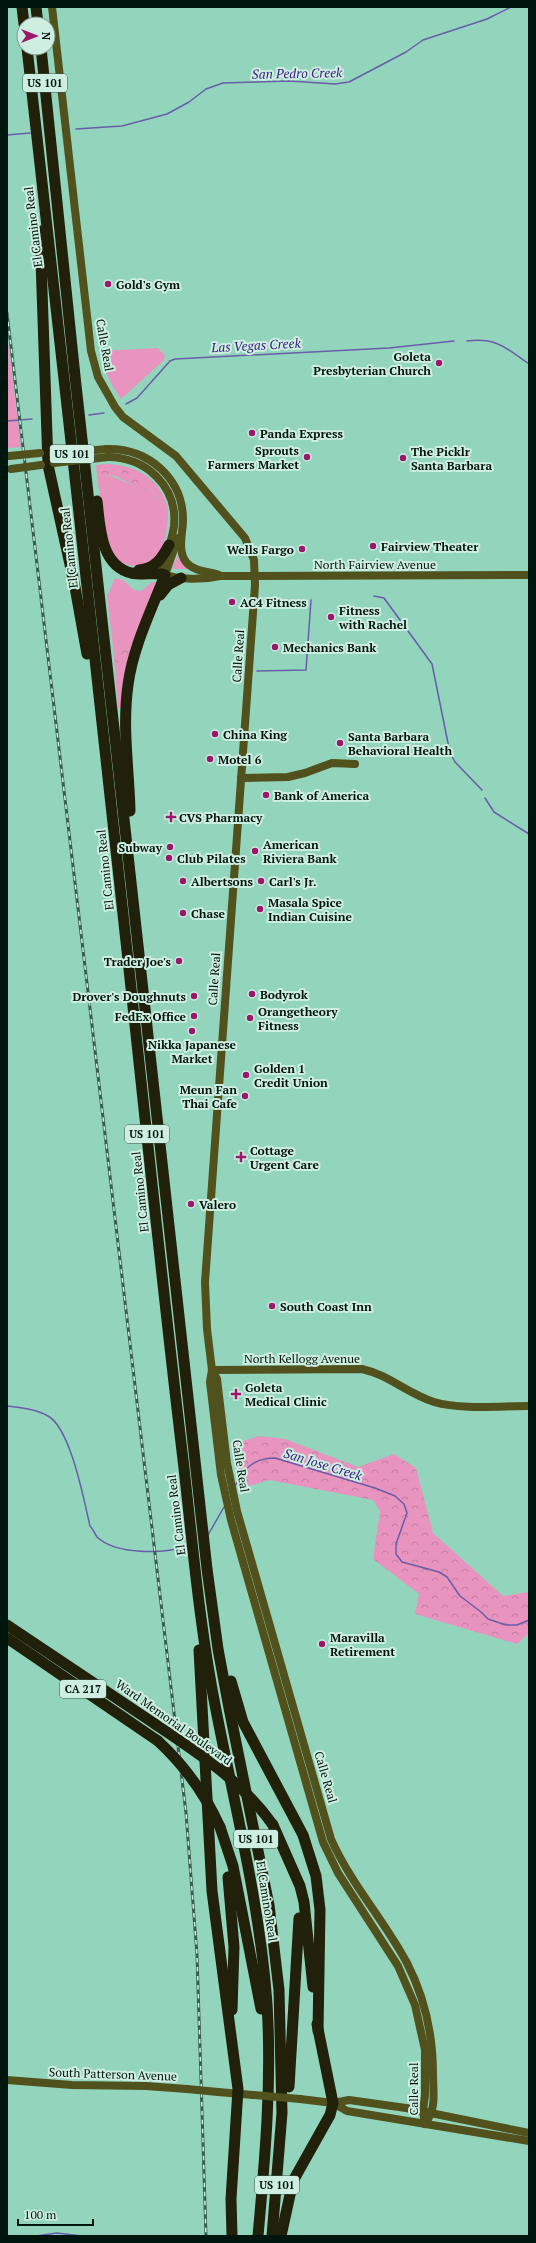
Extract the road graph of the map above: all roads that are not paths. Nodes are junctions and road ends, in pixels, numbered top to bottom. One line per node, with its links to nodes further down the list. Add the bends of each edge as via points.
1 (52, 7): 16 (main road, Calle Real, via 92,351 98,377 107,396 124,417 176,456 245,538 253,554)
2 (28, 56): 4 (highway, El Camino Real / US 101)
3 (42, 56): 5 (highway, El Camino Real / US 101)
4 (40, 171): 8 (highway, via 38,191); 19 (highway, El Camino Real / US 101)
5 (80, 420): 12 (highway, via 91,467 103,542 107,553); 22 (highway, El Camino Real / US 101)
6 (108, 453): 8 (main road, North Fairview Avenue, bridge); 10 (main road, North Fairview Avenue, via 142,455 163,471 172,482 179,498); 11 (main road, North Fairview Avenue, via 141,465 163,483 174,512 174,530)
7 (8, 456): 8 (main road, North Fairview Avenue, bridge)
8 (47, 459): 9 (main road, North Fairview Avenue, bridge); 19 (highway, via 79,605 98,724)
9 (9, 469)
10 (182, 528): 13 (main road, North Fairview Avenue); 15 (main road, North Fairview Avenue, via 181,550 186,561 195,568)
11 (169, 545): 12 (highway, via 158,562 147,569 134,570); 13 (main road, North Fairview Avenue)
12 (116, 564): 13 (highway, via 133,573)
13 (164, 574): 17 (main road, North Fairview Avenue); 18 (highway)
14 (529, 575): 16 (main road, North Fairview Avenue)
15 (220, 576): 16 (main road, North Fairview Avenue); 17 (main road, North Fairview Avenue)
16 (255, 576): 21 (main road, Calle Real)
17 (181, 578): 18 (highway, via 162,591)
18 (137, 649): 22 (highway, via 129,676 126,704 130,822)
19 (104, 738): 26 (highway, El Camino Real / US 101, via 161,1274)
20 (355, 764): 21 (main road, via 332,763 288,777)
21 (241, 778): 23 (main road, Calle Real, via 205,1282)
22 (127, 847): 25 (highway, El Camino Real / US 101)
23 (212, 1370): 24 (main road, North Kellogg Avenue, via 362,1369 385,1376 426,1399 442,1404); 37 (main road, Calle Real, via 210,1382 230,1520 323,1842 338,1873 398,1966 415,2004 425,2050); 38 (main road, Calle Real, via 217,1379 236,1506 331,1839 353,1881 407,1963 422,1999 433,2048)
24 (529, 1406)
25 (207, 1569): 31 (highway, via 238,1710 303,1835 316,1876 320,1910); 41 (highway, El Camino Real / US 101, via 218,1649 259,1850 273,1933 282,2057)
26 (201, 1612): 32 (highway, via 198,1638 212,1891); 33 (highway, El Camino Real / US 101, via 216,1710 246,1851 260,1938 266,1998)
27 (7, 1625): 30 (highway, Ward Memorial Boulevard / CA 217, bridge, via 226,1774 253,1799 273,1825)
28 (7, 1638): 29 (highway, Ward Memorial Boulevard / CA 217, bridge, via 158,1741 191,1777 212,1809)
29 (220, 1827): 32 (highway, via 230,1889 234,1947); 33 (highway, via 233,1866 247,1929 261,2010 263,2063)
30 (293, 1871): 31 (highway, Ward Memorial Boulevard, via 304,1902); 41 (highway, via 300,1925 287,2112)
31 (318, 2031): 36 (highway)
32 (230, 2042): 35 (highway)
33 (269, 2078): 44 (highway, El Camino Real / US 101, via 268,2125)
34 (7, 2080): 35 (main road, South Patterson Avenue, bridge, via 72,2085 146,2086)
35 (238, 2094): 36 (main road, South Patterson Avenue, bridge); 43 (highway, via 231,2199)
36 (333, 2103): 37 (main road, via 349,2100); 39 (main road, via 347,2111); 46 (highway, via 330,2115 293,2181)
37 (423, 2111): 38 (main road); 39 (main road, Calle Real)
38 (432, 2113): 39 (main road, Calle Real); 40 (main road)
39 (425, 2124): 42 (main road)
40 (529, 2132)
41 (281, 2134): 45 (highway, El Camino Real / US 101)
42 (529, 2141)
43 (232, 2236)
44 (258, 2236)
45 (272, 2236)
46 (281, 2236)

